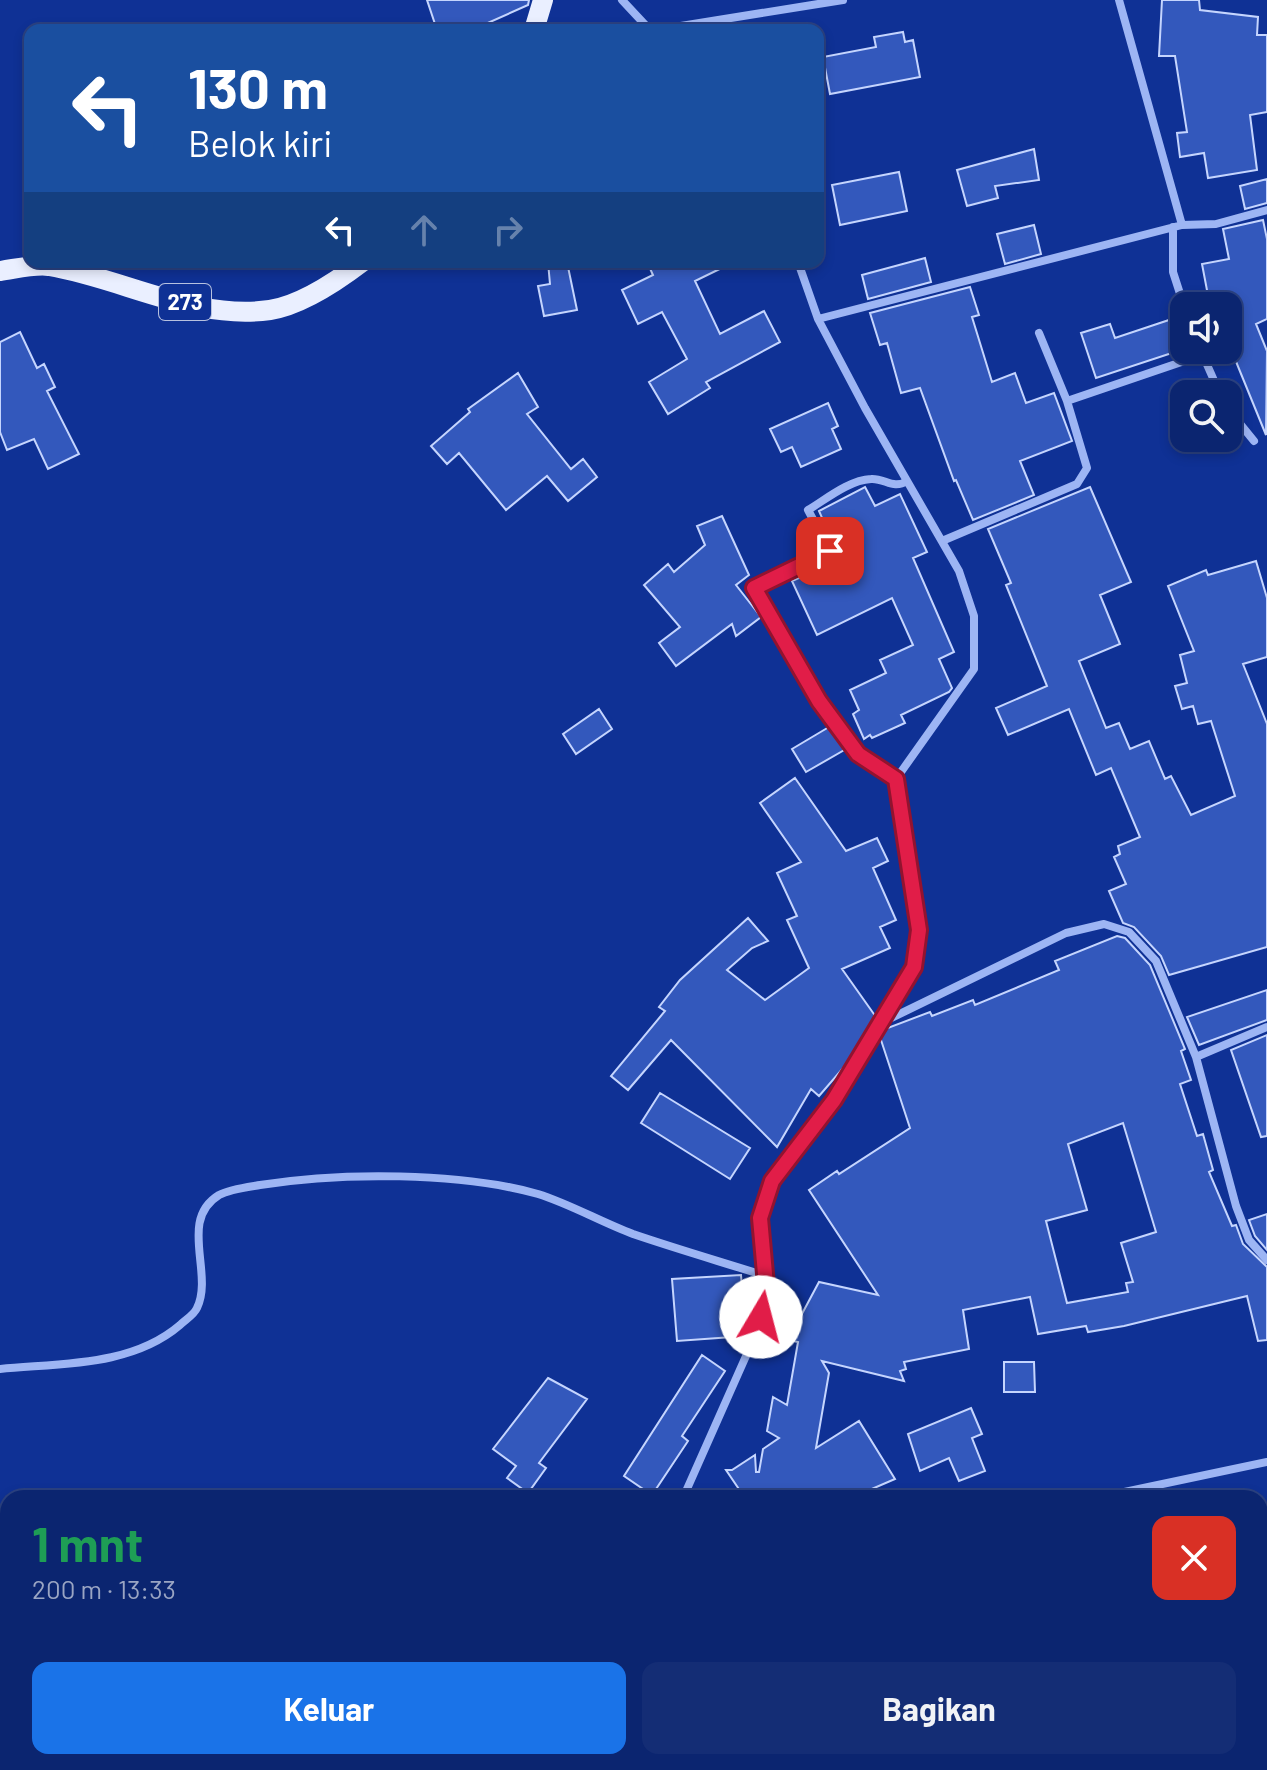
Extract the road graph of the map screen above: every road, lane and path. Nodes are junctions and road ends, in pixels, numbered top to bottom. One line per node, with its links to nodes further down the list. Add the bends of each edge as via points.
1 (543, 0): 5 (main road)
2 (622, 0): 6 (street)
3 (843, 0): 7 (street)
4 (1119, 0): 9 (street)
5 (536, 24)
6 (647, 24)
7 (691, 24)
8 (1267, 210): 9 (street, via 1216,224)
9 (1177, 226): 15 (street, via 1173,272); 16 (street)
10 (24, 268): 14 (main road, 273)
11 (57, 268): 12 (main road, 273, via 235,312 273,310)
12 (354, 268)
13 (800, 268): 16 (street)
14 (0, 271)
15 (1179, 292)
16 (818, 319): 22 (street)
17 (1039, 333): 19 (street)
18 (1170, 363): 19 (street)
19 (1067, 401): 23 (street, via 1087,468 1077,484)
20 (1242, 426): 21 (street)
21 (1254, 441)
22 (907, 481): 23 (street); 24 (street, via 889,485 872,479 808,510 830,551 754,588 819,701 858,754)
23 (942, 541): 24 (street, via 974,616 974,669)
24 (896, 779): 25 (street, via 919,930 914,967)
25 (878, 1024): 27 (street, via 1066,933 1104,924 1129,932 1156,961); 29 (street, via 834,1100 772,1181 760,1218)
26 (1267, 1027): 27 (street)
27 (1196, 1057): 28 (street, via 1236,1206 1249,1240)
28 (1267, 1260)
29 (766, 1276): 30 (street, via 632,1234 538,1194 444,1179 309,1177 219,1195 206,1208 198,1234 204,1284 196,1311 169,1334 99,1361); 32 (street, via 767,1296 754,1338)
30 (0, 1369)
31 (1267, 1462): 33 (street)
32 (687, 1490)
33 (1134, 1490)

